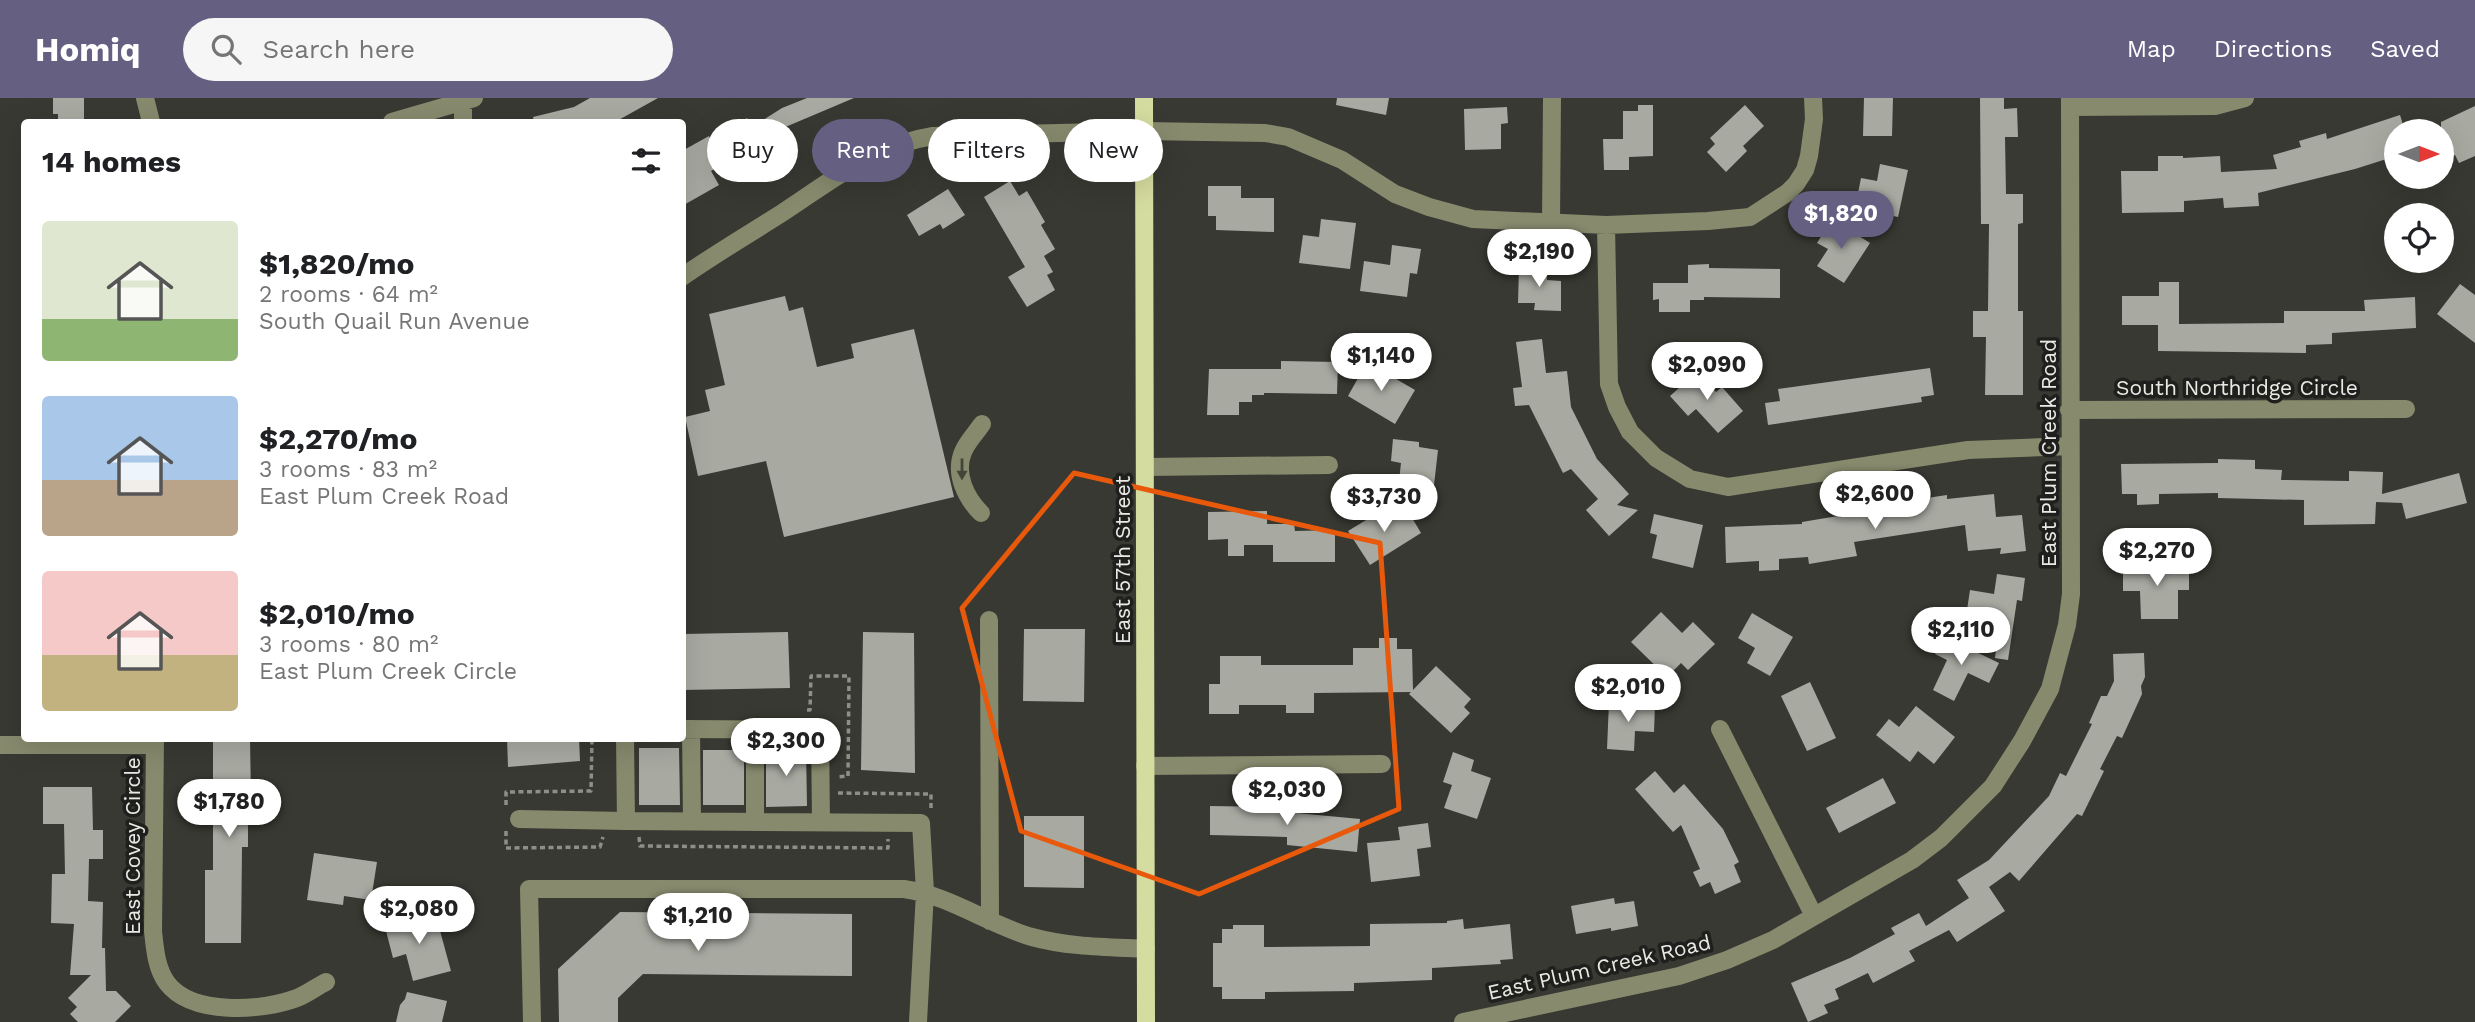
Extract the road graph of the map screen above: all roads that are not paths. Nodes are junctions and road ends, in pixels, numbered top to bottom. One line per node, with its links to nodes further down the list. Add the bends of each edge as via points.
1 (145, 98): 8 (street)
2 (1144, 98): 11 (main road, East 57th Street)
3 (1552, 98): 15 (street)
4 (1813, 98): 16 (street, via 1805,170 1787,193 1750,217)
5 (2245, 98): 7 (street, via 2215,106)
6 (469, 100): 9 (street); 10 (street)
7 (2070, 103): 19 (street, East Plum Creek Road)
8 (150, 119)
9 (402, 119)
10 (464, 119)
11 (1144, 119)
12 (1163, 131): 15 (street, via 1288,137 1429,207 1473,219)
13 (1064, 133): 17 (street, via 933,136 883,149)
14 (1144, 182): 23 (main road, East 57th Street)
15 (1551, 222): 16 (street)
16 (1606, 225): 21 (street, via 1609,384 1630,432 1656,458 1690,479 1728,486 1968,450)
17 (686, 274)
18 (2406, 409): 19 (street, South Northridge Circle)
19 (2069, 410): 21 (street, East Plum Creek Road)
20 (982, 424): 24 (street, one-way to 24, via 962,453 961,476 967,499)
21 (2069, 446): 40 (street, East Plum Creek Road, via 2072,569 2067,625 2050,689 2036,716 1993,786 1941,838 1912,860)
22 (1329, 465): 23 (street)
23 (1145, 467): 33 (main road, East 57th Street)
24 (981, 513)
25 (989, 620): 41 (street)
26 (687, 729): 27 (street); 36 (street)
27 (755, 729): 37 (street); 38 (street, via 820,730)
28 (1720, 729): 40 (street)
29 (155, 742): 31 (street); 43 (street, East Covey Circle, via 153,931 155,954 167,983 201,1004 245,1007 297,998)
30 (625, 742): 35 (street)
31 (0, 744)
32 (1382, 765): 33 (street)
33 (1145, 766): 42 (main road, East 57th Street)
34 (519, 819): 35 (street)
35 (626, 821): 36 (street)
36 (692, 821): 37 (street)
37 (755, 822): 38 (street)
38 (821, 822): 39 (street, via 921,822)
39 (925, 892): 41 (street); 45 (street, via 529,889); 46 (street)
40 (1814, 916): 44 (street, East Plum Creek Road, via 1727,960)
41 (990, 921): 42 (street, via 1031,937)
42 (1146, 949): 47 (main road, East 57th Street)
43 (326, 982)
44 (1531, 1014): 48 (street, East Plum Creek Road)
45 (533, 1022)
46 (918, 1022)
47 (1146, 1022)
48 (1463, 1022)

